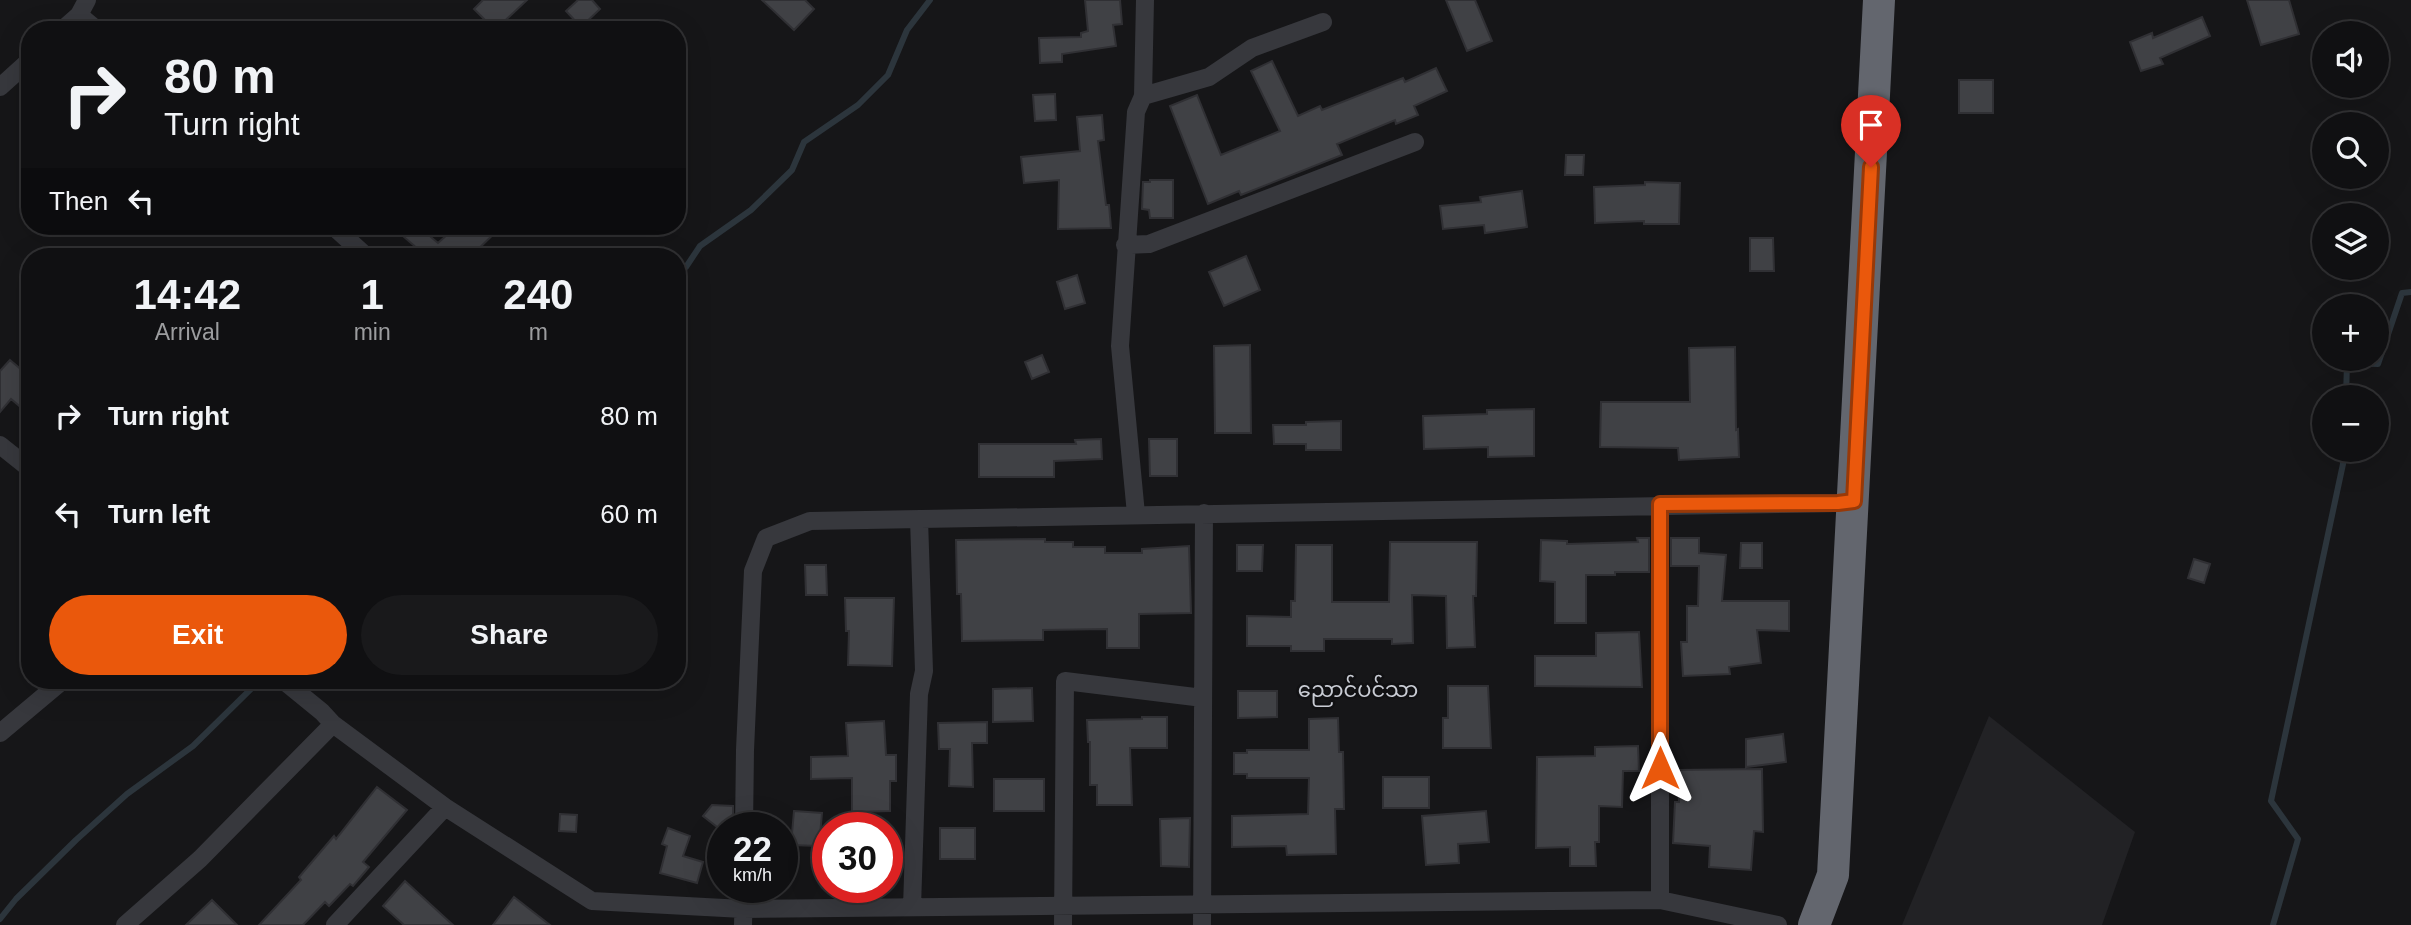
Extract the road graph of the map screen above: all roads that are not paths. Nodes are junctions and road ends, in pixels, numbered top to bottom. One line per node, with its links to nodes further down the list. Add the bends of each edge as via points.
1 (1145, 0): 8 (street)
2 (1879, 0): 15 (highway)
3 (83, 7): 4 (street)
4 (70, 21)
5 (1323, 22): 8 (street, via 1252,48 1209,76)
6 (21, 68): 7 (street)
7 (0, 87)
8 (1143, 96): 11 (street, via 1136,112)
9 (1415, 142): 11 (street, via 1149,244)
10 (343, 235): 12 (street)
11 (1125, 245): 18 (street, via 1120,346)
12 (358, 248)
13 (0, 444): 14 (street)
14 (21, 462)
15 (1854, 501): 16 (street); 37 (highway, via 1833,875)
16 (1660, 504): 17 (street); 27 (street)
17 (1204, 513): 18 (street); 22 (street)
18 (1136, 514): 19 (street)
19 (919, 519): 26 (street, via 810,521 766,538 752,571); 30 (street, via 924,671 919,694)
20 (52, 689): 24 (street)
21 (294, 689): 23 (street)
22 (1203, 698): 28 (street); 29 (street, via 1065,681)
23 (332, 724): 25 (street); 33 (street, via 200,859)
24 (0, 733)
25 (445, 807): 31 (street, via 592,901); 32 (street)
26 (744, 812)
27 (1660, 900): 28 (street); 36 (street)
28 (1202, 905): 29 (street); 35 (street)
29 (1063, 906): 30 (street); 34 (street)
30 (912, 907): 31 (street)
31 (743, 917)
32 (343, 922)
33 (125, 925)
34 (1063, 925)
35 (1202, 925)
36 (1778, 925)
37 (1814, 925)

